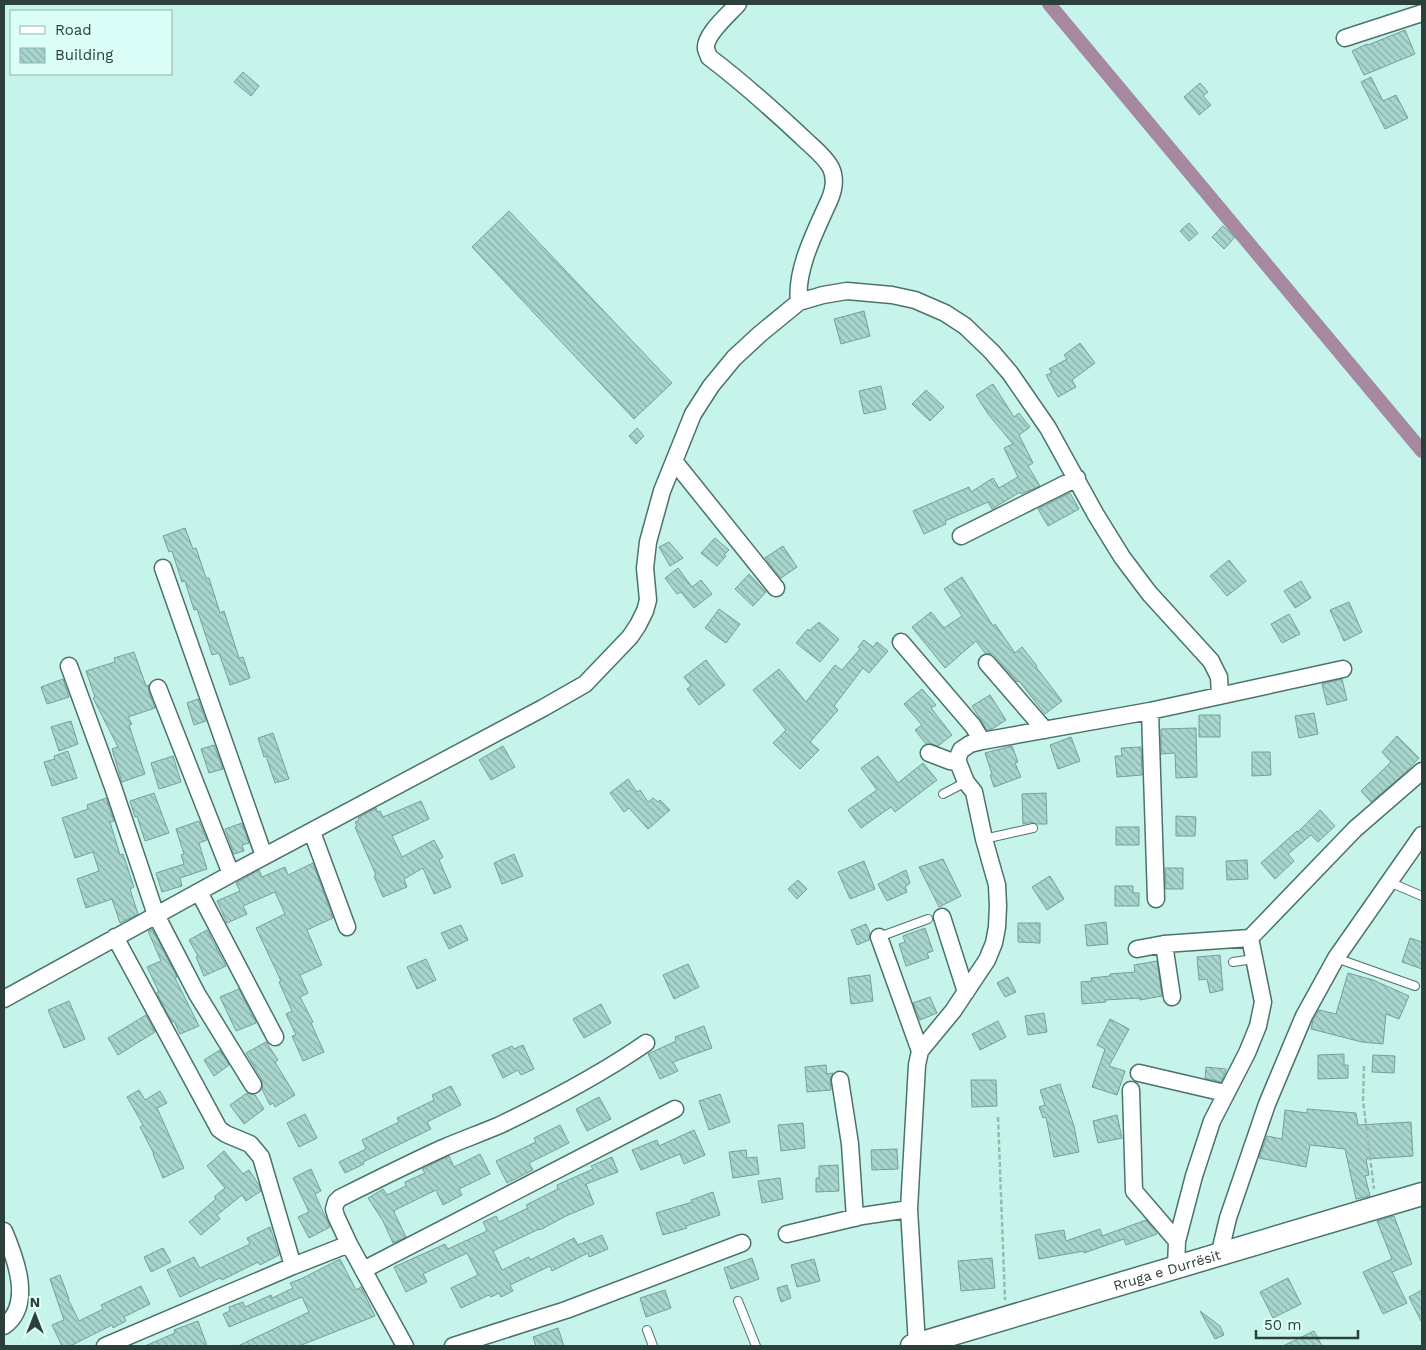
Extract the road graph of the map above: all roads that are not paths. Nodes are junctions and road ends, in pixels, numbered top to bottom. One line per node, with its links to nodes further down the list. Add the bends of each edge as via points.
1 (738, 4): 4 (street, via 713,30 707,42 709,57 818,152 834,175 835,184 811,242 797,289)
2 (1422, 13): 3 (street)
3 (1345, 38)
4 (799, 302): 5 (street, via 734,358 711,386 693,414); 6 (street, via 848,291 892,294 945,313 965,326 1010,373)
5 (674, 461): 9 (street); 25 (street, via 648,542 645,568 648,600 645,611 630,637 590,679 543,708)
6 (1077, 478): 7 (street); 15 (street, via 1122,557 1211,661 1219,677)
7 (961, 536)
8 (163, 568): 28 (street)
9 (776, 588)
10 (901, 642): 18 (street, via 973,726)
11 (987, 663): 17 (street)
12 (69, 666): 34 (street)
13 (1343, 669): 15 (street)
14 (158, 688): 29 (street)
15 (1220, 696): 16 (street)
16 (1150, 710): 17 (street); 33 (street)
17 (1045, 730): 18 (street)
18 (982, 741): 20 (street, via 961,750)
19 (929, 753): 20 (street)
20 (958, 762): 22 (street)
21 (1422, 771): 39 (street, via 1354,829)
22 (966, 782): 23 (lane); 27 (street, via 974,792)
23 (943, 794)
24 (1034, 828): 27 (lane)
25 (312, 832): 28 (street); 36 (street)
26 (1422, 835): 30 (street)
27 (984, 839): 46 (street, via 997,885 997,927 988,960)
28 (264, 856): 29 (street)
29 (231, 874): 31 (street)
30 (1389, 882): 32 (lane); 42 (street)
31 (199, 892): 34 (street); 49 (street)
32 (1422, 896)
33 (1156, 900)
34 (156, 915): 37 (street); 54 (street, via 197,994)
35 (935, 918): 38 (lane); 46 (street)
36 (347, 927)
37 (115, 937): 48 (street); 68 (street, via 219,1129 250,1144 261,1157)
38 (879, 937): 51 (street)
39 (1250, 938): 40 (street); 43 (street)
40 (1164, 944): 41 (street); 47 (street)
41 (1137, 949)
42 (1336, 958): 45 (lane); 67 (street, via 1304,1016 1267,1104 1228,1218)
43 (1254, 959): 44 (lane); 56 (street, via 1263,1002 1258,1026 1247,1054)
44 (1233, 962)
45 (1415, 986)
46 (966, 992): 51 (street)
47 (1172, 996)
48 (4, 998)
49 (275, 1037)
50 (646, 1043): 66 (street, via 544,1102 340,1198 334,1209)
51 (920, 1051): 60 (street)
52 (1139, 1073): 56 (street)
53 (840, 1080): 61 (street)
54 (252, 1085)
55 (1132, 1090): 64 (street, via 1134,1191)
56 (1225, 1093): 64 (street, via 1194,1176)
57 (676, 1109): 70 (street)
58 (859, 1183): 61 (lane)
59 (1422, 1194): 67 (main road, Rruga e Durrësit)
60 (909, 1209): 61 (street); 79 (street)
61 (859, 1217): 63 (street)
62 (4, 1231): 72 (street, via 14,1254 20,1289 17,1311)
63 (788, 1234)
64 (1177, 1241): 69 (street)
65 (742, 1243): 76 (street, via 566,1310)
66 (349, 1244): 68 (street); 70 (street)
67 (1219, 1256): 69 (main road, Rruga e Durrësit)
68 (293, 1266): 74 (street)
69 (1176, 1268): 79 (main road, Rruga e Durrësit)
70 (363, 1270): 75 (street)
71 (738, 1301): 78 (lane)
72 (4, 1326)
73 (647, 1330): 77 (lane)
74 (105, 1346)
75 (405, 1346)
76 (453, 1346)
77 (653, 1346)
78 (756, 1346)
79 (914, 1346)

